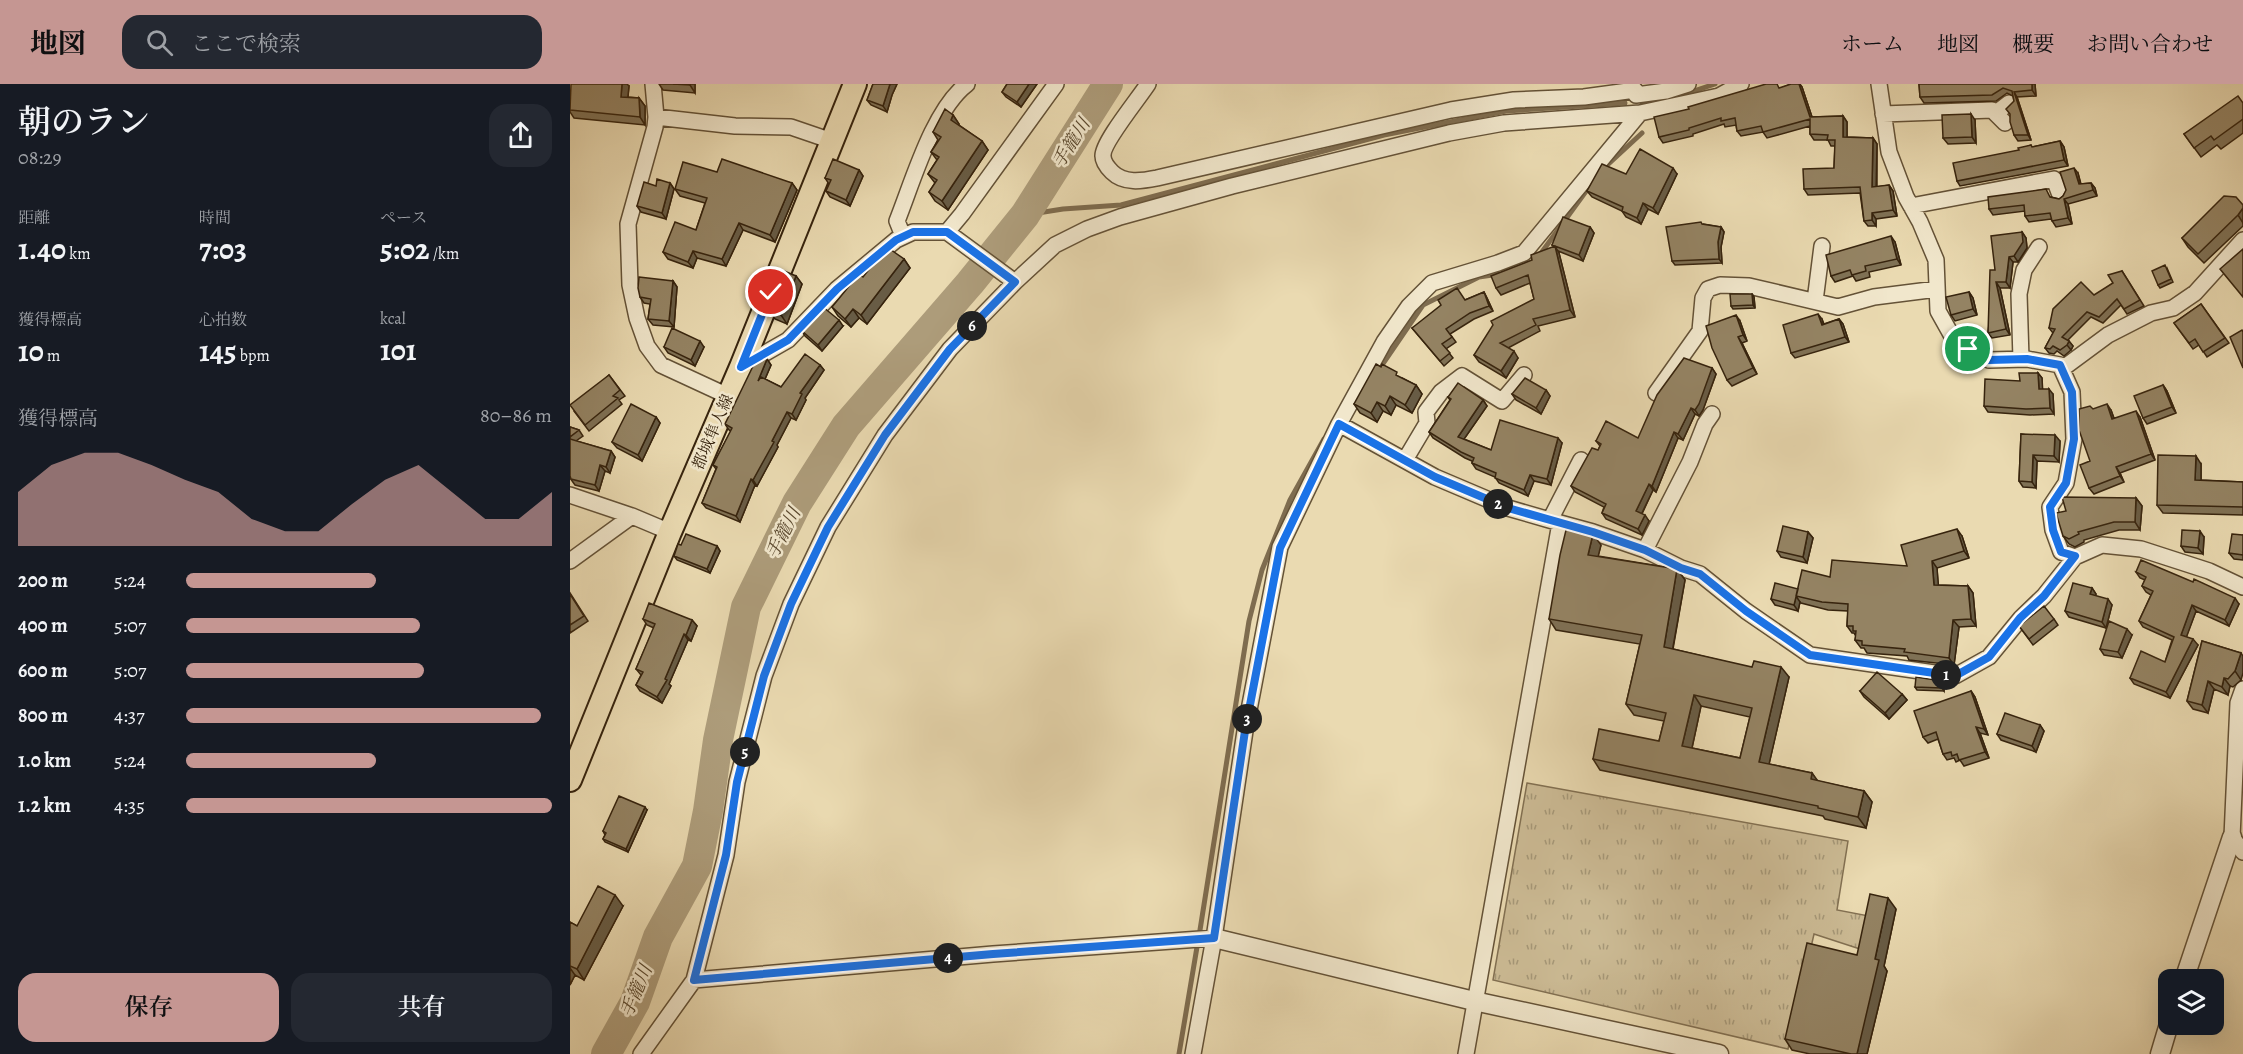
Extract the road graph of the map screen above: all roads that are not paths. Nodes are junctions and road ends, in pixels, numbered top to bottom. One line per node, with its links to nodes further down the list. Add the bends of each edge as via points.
1 (654, 84): 13 (street)
2 (855, 84): 14 (main road, 都城隼人線)
3 (967, 84): 18 (street, via 939,118 897,221)
4 (1056, 84): 17 (street)
5 (1148, 84): 9 (street, via 1103,155 1112,172 1128,180 1157,178 1451,110 1514,100)
6 (1688, 84): 9 (street, via 1666,92)
7 (1741, 84): 11 (street, via 1719,96)
8 (1879, 84): 12 (street)
9 (1635, 90): 11 (street)
10 (2009, 103): 12 (street, via 2000,118 1992,110)
11 (1640, 113): 22 (street, via 1493,125 1221,189 1087,229 1055,245); 32 (street, via 1524,252 1432,283 1409,306 1384,342)
12 (1883, 114): 16 (street, via 1889,152)
13 (656, 117): 14 (street, via 735,126 791,127); 30 (street, via 628,224 630,285 637,318 647,346 661,365)
14 (832, 141): 26 (main road, 都城隼人線)
15 (2060, 195): 16 (street, via 2054,179)
16 (1911, 206): 23 (street, via 1936,260)
17 (947, 232): 18 (street, via 920,231); 22 (street)
18 (903, 236): 26 (street, via 837,289 795,334)
19 (2243, 240): 27 (street, via 2195,293 2173,308 2151,313 2108,334)
20 (1822, 246): 24 (street)
21 (2038, 247): 25 (street, via 2024,270 2019,294)
22 (1015, 282): 49 (street, via 950,349 885,435 828,527 791,604 764,676 737,782 726,855)
23 (1937, 289): 24 (street, via 1874,297 1838,307); 25 (street, via 1938,311 1952,336 1989,360)
24 (1815, 301): 29 (street, via 1749,286 1720,285 1708,289 1702,297 1700,331)
25 (2021, 359): 27 (street, via 2060,365)
26 (741, 367): 30 (main road, 都城隼人線)
27 (2062, 369): 40 (street, via 2072,392 2074,439 2066,483 2050,507 2061,552)
28 (1524, 375): 33 (street, via 1502,401 1462,375 1441,392 1426,412 1427,423)
29 (1656, 393)
30 (728, 396): 38 (main road, 都城隼人線)
31 (1712, 414): 39 (street)
32 (1339, 424): 33 (street); 47 (street, via 1280,548 1245,731)
33 (1406, 460): 37 (street, via 1435,477 1508,508)
34 (1581, 460): 37 (street)
35 (570, 495): 36 (street)
36 (632, 516): 38 (street); 41 (street)
37 (1555, 522): 39 (street); 50 (street)
38 (670, 532): 44 (main road, 都城隼人線)
39 (1645, 550): 40 (street, via 1700,574 1810,655 1955,676 1989,657)
40 (2075, 556): 42 (street, via 2102,545 2141,549 2209,571)
41 (570, 561)
42 (2243, 587)
43 (2243, 689): 45 (street, via 2238,703)
44 (570, 780)
45 (2232, 837): 46 (street); 48 (street)
46 (2243, 852)
47 (1214, 938): 49 (street); 50 (street); 53 (street)
48 (2188, 969)
49 (694, 980): 52 (street)
50 (1474, 1000): 54 (street); 55 (street)
51 (2166, 1035): 56 (street)
52 (641, 1054)
53 (1193, 1054)
54 (1466, 1054)
55 (1718, 1054)
56 (2160, 1054)

